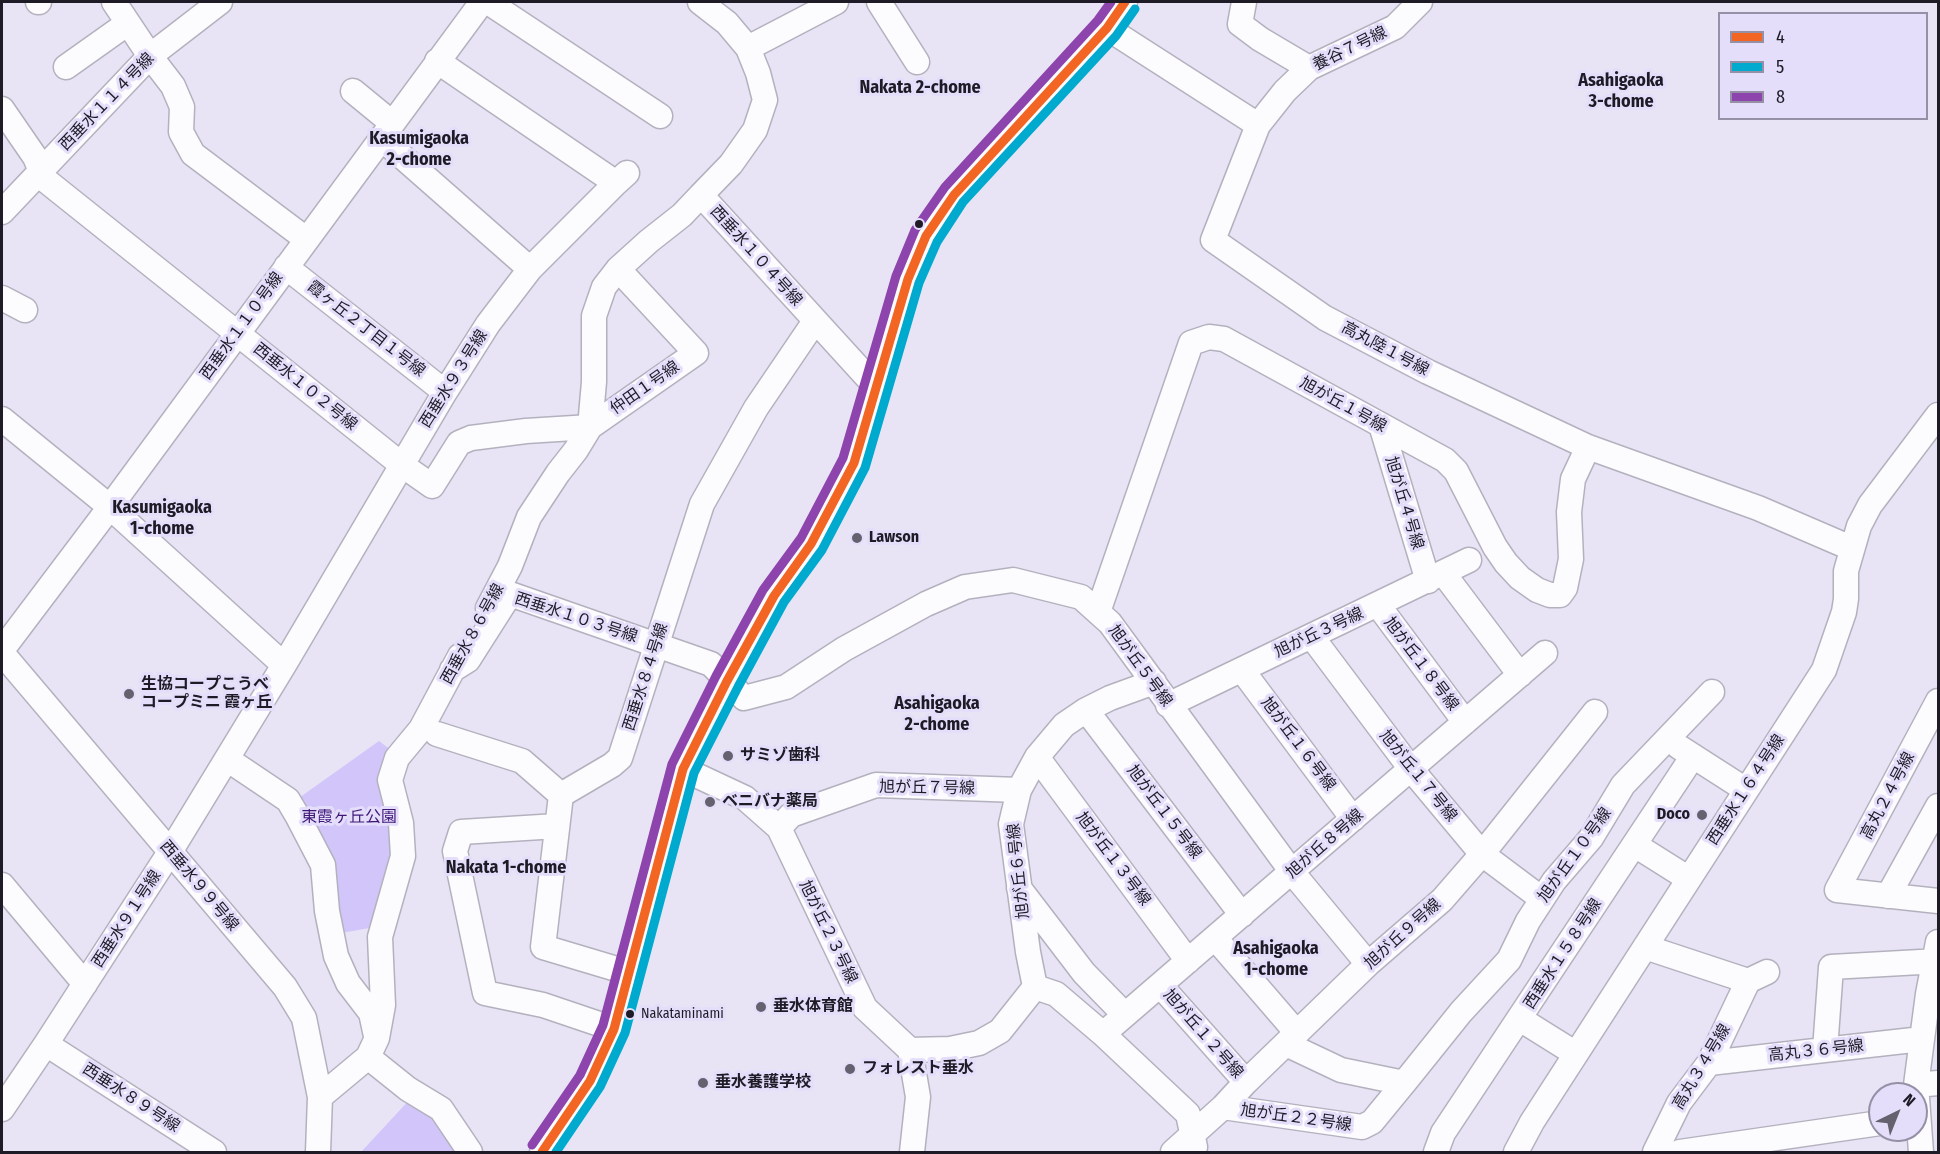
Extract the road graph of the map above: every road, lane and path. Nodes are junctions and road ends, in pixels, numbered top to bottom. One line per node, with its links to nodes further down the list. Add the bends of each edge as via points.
1 (114, 2): 11 (street)
2 (220, 2): 14 (street, 西垂水１１４号線)
3 (482, 2): 15 (street, 西垂水１１０号線)
4 (488, 2): 21 (street)
5 (700, 2): 13 (street, 西垂水１０４号線, via 727,23)
6 (836, 2): 13 (street)
7 (879, 2): 16 (street)
8 (1125, 2): 12 (street)
9 (1420, 2): 18 (street, 養谷７号線, via 1395,27)
10 (1242, 13): 18 (street, via 1260,39)
11 (128, 23): 14 (street); 17 (street)
12 (1107, 28): 22 (street); 35 (street, via 954,195 926,236 908,279)
13 (748, 48): 25 (street, 西垂水１０４号線, via 765,100 755,130 732,164)
14 (150, 56): 24 (street, 西垂水１１４号線); 27 (street, via 173,86 182,107 181,132 194,154)
15 (437, 61): 23 (street, 西垂水１１０号線); 29 (street, 西垂水９３号線, via 621,178)
16 (917, 62)
17 (66, 67)
18 (1309, 68): 22 (street, 養谷７号線, via 1285,90)
19 (352, 91): 23 (street)
20 (2, 109): 24 (street, 西垂水１０２号線)
21 (660, 116)
22 (1258, 125): 41 (street, 高丸陸１号線, via 1213,240 1326,318 1428,372)
23 (386, 130): 27 (street, 西垂水１１０号線); 29 (street)
24 (40, 170): 26 (street, 西垂水１１４号線); 34 (street, 西垂水１０２号線, via 44,179)
25 (701, 195): 30 (street, 西垂水８６号線); 33 (street, 西垂水１０４号線)
26 (2, 212)
27 (306, 239): 28 (street, 西垂水１１０号線)
28 (286, 267): 34 (street, 西垂水１１０号線); 36 (street, 霞ヶ丘２丁目１号線)
29 (530, 269): 36 (street, 西垂水９３号線, via 488,324)
30 (618, 269): 40 (street, 西垂水８６号線, via 604,287 594,316); 40 (street, 仲田１号線, via 696,353)
31 (2, 298): 32 (street)
32 (25, 310)
33 (815, 321): 35 (street, 西垂水１０４号線); 50 (street, 西垂水８４号線, via 756,408 702,504)
34 (237, 333): 42 (street, 西垂水１０２号線); 43 (street, 西垂水１１０号線)
35 (876, 387): 57 (street, via 854,463 812,544 774,596)
36 (446, 392): 42 (street, 西垂水９３号線)
37 (1938, 416): 44 (street, 西垂水１６４号線, via 1870,505)
38 (2, 419): 43 (street)
39 (1381, 425): 41 (street, 旭が丘１号線, via 1445,459 1456,471 1506,563 1520,578 1550,595 1560,595 1567,582 1573,479); 46 (street, 旭が丘４号線); 48 (street, 旭が丘１号線, via 1224,339 1209,337 1191,343)
40 (590, 427): 42 (street, 西垂水１０２号線, via 471,438 459,443 432,486); 54 (street, 西垂水８６号線, via 529,517 510,566)
41 (1588, 447): 44 (street, 高丸陸１号線, via 1758,508)
42 (402, 465): 53 (street, 西垂水９３号線)
43 (110, 507): 51 (street, 西垂水１１０号線); 53 (street)
44 (1851, 548): 73 (street, 西垂水１６４号線, via 1844,612 1824,670)
45 (1469, 560): 46 (street, 旭が丘３号線)
46 (1436, 578): 47 (street, 旭が丘３号線); 56 (street)
47 (1378, 605): 49 (street, 旭が丘３号線); 64 (street, 旭が丘１８号線)
48 (1098, 612): 57 (street, 旭が丘５号線, via 1080,597 1013,580 965,587 844,649 786,687 744,698); 58 (street, 旭が丘５号線)
49 (1312, 637): 55 (street, 旭が丘３号線); 71 (street, 旭が丘１７号線)
50 (656, 645): 54 (street, 西垂水１０３号線, via 510,594 468,660); 57 (street, 西垂水１０３号線, via 711,664); 74 (street, 西垂水８４号線, via 620,758)
51 (2, 652): 80 (street, 西垂水９９号線)
52 (1545, 652): 56 (street, 旭が丘８号線)
53 (284, 665): 69 (street, 西垂水９１号線)
54 (452, 670): 106 (street, 西垂水８６号線, via 421,729 397,758 390,780 401,823 403,856 380,937 383,1005)
55 (1242, 670): 61 (street, 旭が丘３号線); 76 (street, 旭が丘１６号線)
56 (1520, 675): 64 (street, 旭が丘８号線)
57 (727, 681): 70 (street)
58 (1154, 682): 61 (street, 旭が丘５号線); 62 (street, 旭が丘６号線)
59 (1712, 692): 66 (street, 旭が丘１０号線)
60 (1938, 701): 86 (street, 高丸２４号線, via 1837,890)
61 (1168, 705): 82 (street, 旭が丘５号線)
62 (1086, 710): 68 (street, 旭が丘６号線, via 1064,725); 89 (street, 旭が丘１５号線)
63 (1595, 712): 81 (street, 旭が丘９号線)
64 (1465, 722): 71 (street, 旭が丘８号線)
65 (437, 734): 74 (street, via 522,761)
66 (1667, 739): 67 (street); 87 (street, 旭が丘１０号線, via 1623,785 1591,838)
67 (1693, 756): 73 (street); 79 (street, 西垂水１５８号線)
68 (1037, 757): 72 (street, 旭が丘６号線); 93 (street, 旭が丘１３号線)
69 (227, 759): 80 (street, 西垂水９１号線); 106 (street, via 288,800 323,865 336,956 348,983 371,1013)
70 (683, 769): 78 (street, via 745,798); 95 (street)
71 (1411, 769): 76 (street, 旭が丘８号線); 81 (street, 旭が丘１７号線)
72 (1019, 790): 78 (street, 旭が丘７号線, via 876,785 791,815); 85 (street, 旭が丘６号線, via 1011,824)
73 (1746, 790): 83 (street, 西垂水１６４号線)
74 (561, 795): 77 (street)
75 (1938, 806): 86 (street)
76 (1353, 819): 82 (street, 旭が丘８号線)
77 (557, 826): 95 (street, via 543,947); 101 (street, via 461,832 455,851 485,993 543,1005)
78 (778, 828): 107 (street, 旭が丘２３号線, via 865,1008)
79 (1635, 845): 83 (street); 100 (street, 西垂水１５８号線)
80 (170, 852): 96 (street, 西垂水９１号線); 114 (street, 西垂水９９号線, via 285,987 304,1018)
81 (1482, 854): 87 (street, 旭が丘１７号線); 94 (street, 旭が丘９号線, via 1442,900)
82 (1292, 872): 89 (street, 旭が丘８号線); 94 (street, 旭が丘５号線)
83 (1689, 879): 91 (street, 西垂水１６４号線)
84 (2, 885): 96 (street)
85 (1019, 887): 98 (street, 旭が丘６号線); 99 (street, via 1084,973)
86 (1888, 896): 88 (street)
87 (1542, 899): 113 (street, 旭が丘１０号線, via 1509,960)
88 (1938, 901)
89 (1242, 915): 90 (street, 旭が丘８号線)
90 (1215, 938): 93 (street, 旭が丘８号線); 103 (street)
91 (1645, 947): 109 (street, 西垂水１６４号線); 110 (street, 高丸３４号線, via 1758,977)
92 (1937, 954): 104 (street); 108 (street, via 1831,967)
93 (1188, 960): 97 (street, 旭が丘８号線)
94 (1368, 964): 103 (street, 旭が丘９号線)
95 (630, 973): 101 (street)
96 (85, 984): 105 (street, 西垂水９１号線)
97 (1160, 985): 99 (street, 旭が丘８号線); 111 (street, 旭が丘１２号線)
98 (1035, 987): 102 (street, via 1056,994); 107 (street, via 1000,1031 979,1043 950,1049)
99 (1125, 1015): 102 (street, 旭が丘８号線)
100 (1520, 1019): 109 (street); 125 (street, 西垂水１５８号線, via 1443,1133)
101 (614, 1029): 122 (street, via 590,1080)
102 (1103, 1034): 118 (street, via 1188,1114)
103 (1292, 1038): 111 (street, 旭が丘９号線); 113 (street, via 1341,1070)
104 (1922, 1039): 108 (street, 高丸３６号線); 112 (street)
105 (46, 1044): 116 (street, 西垂水９１号線); 120 (street, 西垂水８９号線)
106 (372, 1047): 114 (street); 121 (street, via 408,1089 441,1109)
107 (910, 1050): 123 (street, via 918,1097)
108 (1825, 1050): 110 (street, 高丸３６号線)
109 (1576, 1054): 126 (street, 西垂水１６４号線)
110 (1709, 1063): 127 (street, 高丸３４号線, via 1679,1103)
111 (1246, 1082): 115 (street, 旭が丘９号線)
112 (1927, 1082)
113 (1404, 1083): 115 (street, 旭が丘２２号線, via 1372,1122 1362,1127)
114 (320, 1097): 119 (street, 西垂水９９号線)
115 (1223, 1107): 118 (street, 旭が丘９号線)
116 (2, 1109)
117 (1868, 1126): 128 (street)
118 (1194, 1144): 124 (street, 旭が丘９号線)
119 (317, 1151)
120 (214, 1152)
121 (470, 1152)
122 (542, 1152)
123 (912, 1152)
124 (1173, 1152)
125 (1436, 1152)
126 (1516, 1152)
127 (1655, 1152)
128 (1680, 1152)

